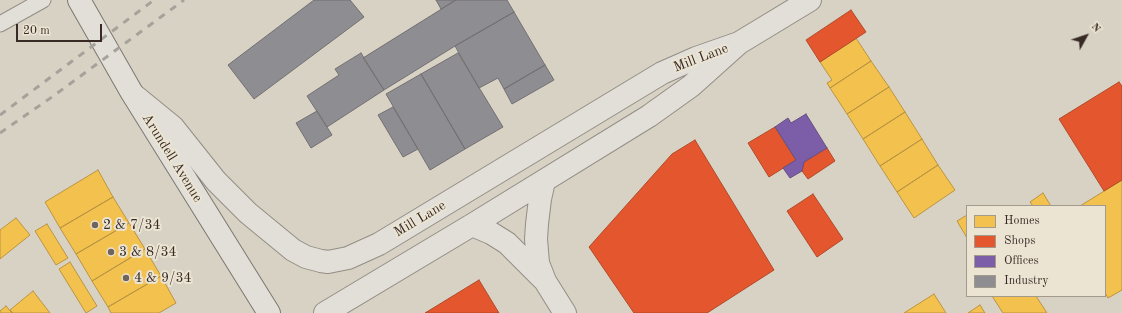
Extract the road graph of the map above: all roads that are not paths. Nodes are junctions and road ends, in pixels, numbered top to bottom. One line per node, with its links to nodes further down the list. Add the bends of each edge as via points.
1 (44, 0): 4 (lane)
2 (79, 0): 6 (street, Arundell Avenue)
3 (810, 0): 5 (street, Mill Lane)
4 (0, 24)
5 (739, 43): 6 (street, Mill Lane, via 662,73 379,244 348,258 328,262 306,257 293,250 248,213 216,181 173,128); 7 (street, Mill Lane, via 691,86 649,116)
6 (132, 93): 10 (street, Arundell Avenue)
7 (544, 181): 8 (street, Mill Lane); 9 (street, via 536,239 538,263)
8 (472, 225): 9 (street, via 491,233 512,248); 11 (street, Mill Lane)
9 (545, 282): 12 (street)
10 (269, 313)
11 (325, 313)
12 (565, 313)

